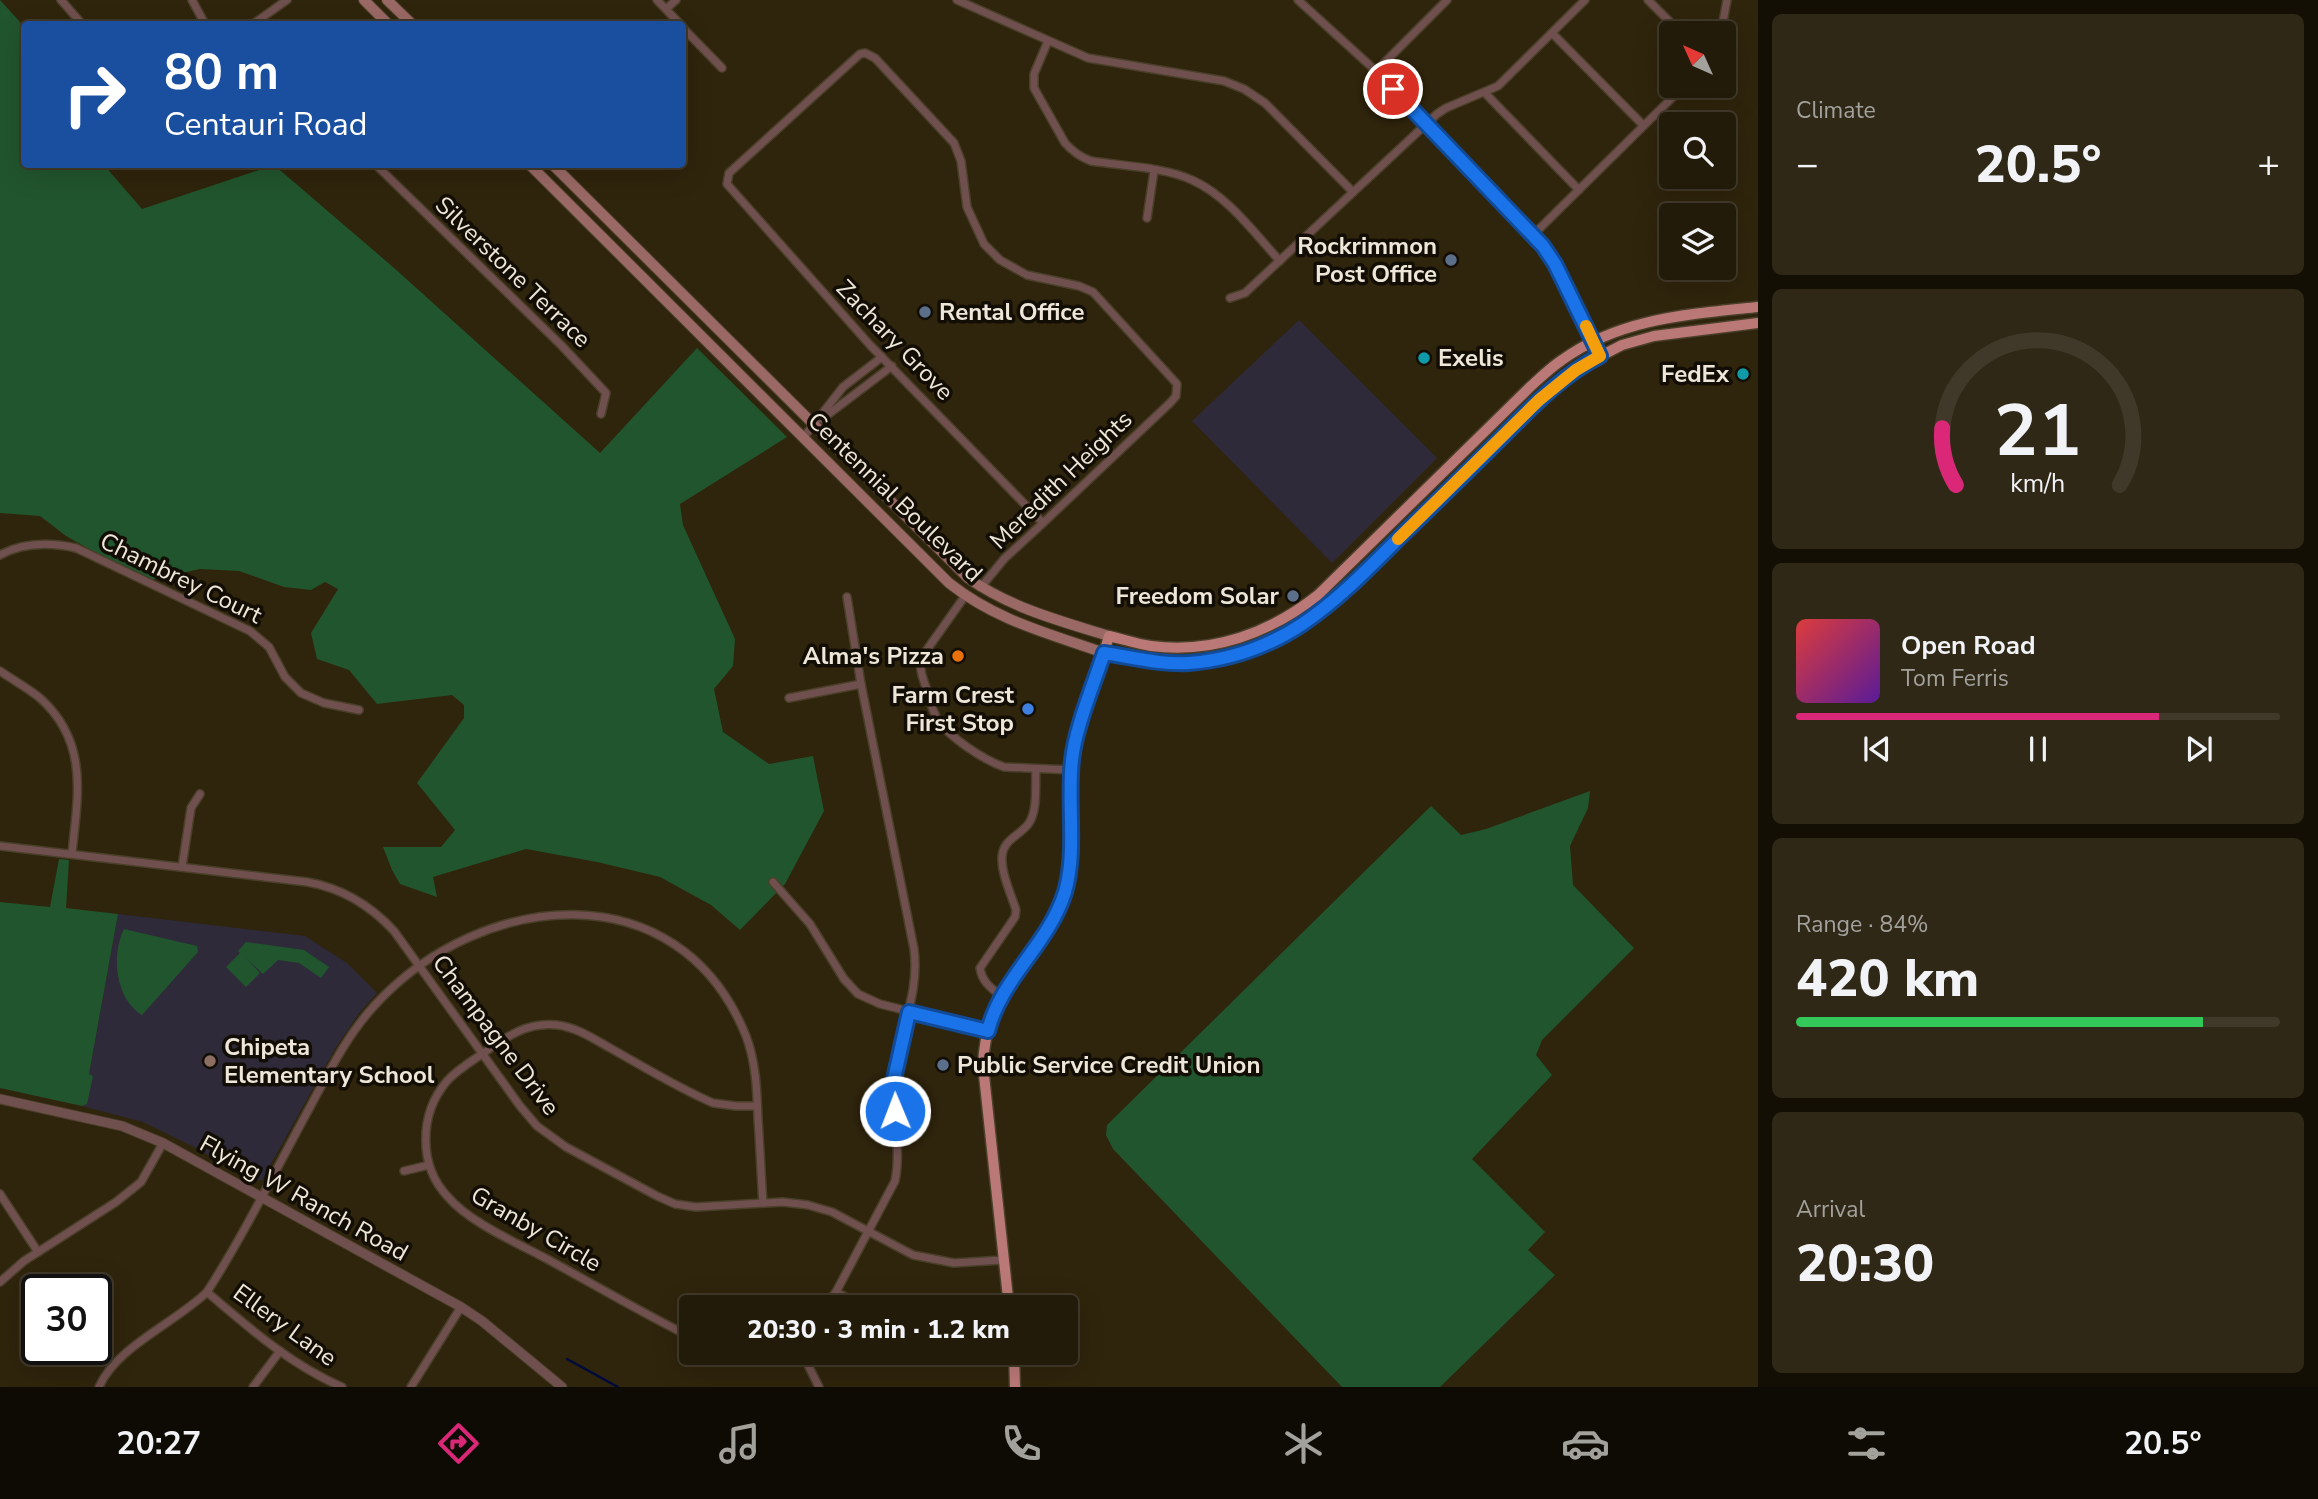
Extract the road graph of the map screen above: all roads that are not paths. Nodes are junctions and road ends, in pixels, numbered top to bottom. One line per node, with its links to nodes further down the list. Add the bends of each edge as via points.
1 (61, 0): 17 (street)
2 (192, 0): 18 (street)
3 (287, 0): 19 (street)
4 (364, 0): 20 (main road)
5 (387, 0): 21 (main road)
6 (657, 0): 16 (street)
7 (676, 0): 16 (street)
8 (957, 0): 27 (street)
9 (1298, 0): 15 (street)
10 (1314, 0): 15 (street)
11 (1447, 0): 29 (street)
12 (1585, 0): 26 (street)
13 (1648, 0): 23 (street)
14 (1727, 0): 24 (street)
15 (1308, 7): 29 (street)
16 (666, 9): 22 (street)
17 (79, 21)
18 (203, 21)
19 (257, 21)
20 (385, 21)
21 (409, 21)
22 (677, 21)
23 (1669, 21)
24 (1723, 21)
25 (686, 31): 28 (street)
26 (1552, 33): 30 (street); 33 (street)
27 (1048, 41): 37 (street, via 1034,74 1034,88 1065,143 1091,161); 39 (street, via 1097,61 1224,81 1244,89 1265,103)
28 (722, 68)
29 (1376, 71): 32 (street)
30 (1485, 93): 32 (street, via 1446,108); 38 (street)
31 (1671, 98): 33 (street)
32 (1427, 124): 39 (street); 41 (street)
33 (1643, 125): 38 (street)
34 (379, 168): 51 (street, Silverstone Terrace, via 606,393)
35 (533, 168): 53 (main road, Centennial Boulevard)
36 (556, 168): 52 (main road, Centennial Boulevard)
37 (1154, 171): 40 (street); 42 (street, via 1190,179 1217,196)
38 (1579, 190): 41 (street)
39 (1353, 192): 42 (street)
40 (1147, 218)
41 (1534, 234): 46 (street, via 1555,264)
42 (1280, 261): 43 (street, via 1245,293)
43 (1230, 298)
44 (1758, 307): 46 (main road, Centennial Boulevard, via 1668,317)
45 (1758, 323): 47 (main road, Centennial Boulevard, via 1654,336)
46 (1594, 342): 47 (street); 59 (main road, Centennial Boulevard, via 1562,360 1529,388 1299,610 1222,644 1151,646)
47 (1600, 356): 60 (main road, Centennial Boulevard, via 1539,400 1348,589 1303,624 1257,648 1209,660 1167,663)
48 (882, 357): 49 (street, Zachary Grove); 50 (street, Zachary Grove, via 729,188 727,180 729,173 854,57 865,53 875,58 954,143 967,207 984,244 1000,260 1027,275 1093,292 1175,380 1178,389); 52 (street, via 843,387)
49 (892, 366): 52 (street); 54 (street, Zachary Grove)
50 (1171, 402): 54 (street, Meredith Heights)
51 (601, 414)
52 (813, 425): 53 (street); 56 (main road, Centennial Boulevard)
53 (803, 438): 57 (main road, Centennial Boulevard)
54 (1043, 523): 56 (street, Meredith Heights)
55 (0, 555): 64 (street, Chambrey Court, via 32,545 76,548 250,631 269,647 300,693 324,704)
56 (981, 587): 59 (main road, Centennial Boulevard, via 1017,606)
57 (965, 596): 60 (main road, Centennial Boulevard, via 1012,622); 65 (street, via 921,658 919,667 934,712 945,730 994,763)
58 (847, 597): 62 (street)
59 (1109, 636): 60 (main road)
60 (1104, 653): 66 (main road, via 1074,745)
61 (0, 671): 69 (street, via 46,704 69,736 78,789)
62 (861, 684): 63 (street); 74 (street, via 914,949 916,975)
63 (789, 698)
64 (359, 710)
65 (1036, 769): 66 (street); 73 (street, via 1030,823 1007,842 1002,855 1016,910 980,968 985,983)
66 (1071, 769): 73 (main road, via 1066,889 1049,928)
67 (200, 794): 70 (street, via 191,808)
68 (0, 846): 69 (street, Champagne Drive)
69 (72, 853): 70 (street, Champagne Drive)
70 (183, 867): 72 (street, Champagne Drive, via 338,890 385,920)
71 (773, 882): 74 (street, via 810,924 858,994)
72 (420, 965): 76 (street, Champagne Drive); 78 (street, via 467,938 538,916 592,915 649,931 697,963 732,1005 752,1053); 83 (street, via 381,998 352,1035)
73 (1001, 996): 75 (main road)
74 (909, 1012): 75 (street); 85 (street, via 894,1079 897,1173)
75 (988, 1031): 87 (main road, via 983,1066)
76 (483, 1054): 78 (street, Granby Circle, via 523,1028 559,1025 702,1098 724,1105); 80 (street, Granby Circle, via 439,1091 427,1121); 84 (street, Champagne Drive, via 537,1126 566,1147 657,1196 685,1206)
77 (0, 1099): 79 (street, Flying W Ranch Road, via 122,1126)
78 (757, 1106): 84 (street)
79 (163, 1143): 83 (street, Flying W Ranch Road); 86 (street, via 141,1182)
80 (429, 1165): 81 (street); 95 (street, Granby Circle, via 441,1190 468,1214)
81 (404, 1171)
82 (0, 1194): 86 (street)
83 (262, 1197): 89 (street); 94 (street, Flying W Ranch Road)
84 (763, 1203): 85 (street, Champagne Drive, via 820,1208)
85 (868, 1232): 87 (street, Champagne Drive, via 927,1259 954,1263); 90 (street)
86 (38, 1252): 88 (street)
87 (1003, 1260): 93 (main road)
88 (0, 1282)
89 (207, 1292): 96 (street, Ellery Lane); 100 (street, via 125,1352)
90 (836, 1292): 91 (street); 92 (street)
91 (834, 1295)
92 (842, 1295)
93 (1007, 1295)
94 (461, 1307): 99 (street, Flying W Ranch Road); 103 (street)
95 (679, 1330)
96 (279, 1351): 101 (street); 102 (street, Ellery Lane)
97 (808, 1365): 104 (street)
98 (1014, 1365): 105 (main road)
99 (556, 1385)
100 (99, 1387)
101 (253, 1387)
102 (342, 1387)
103 (411, 1387)
104 (819, 1387)
105 (1015, 1387)

